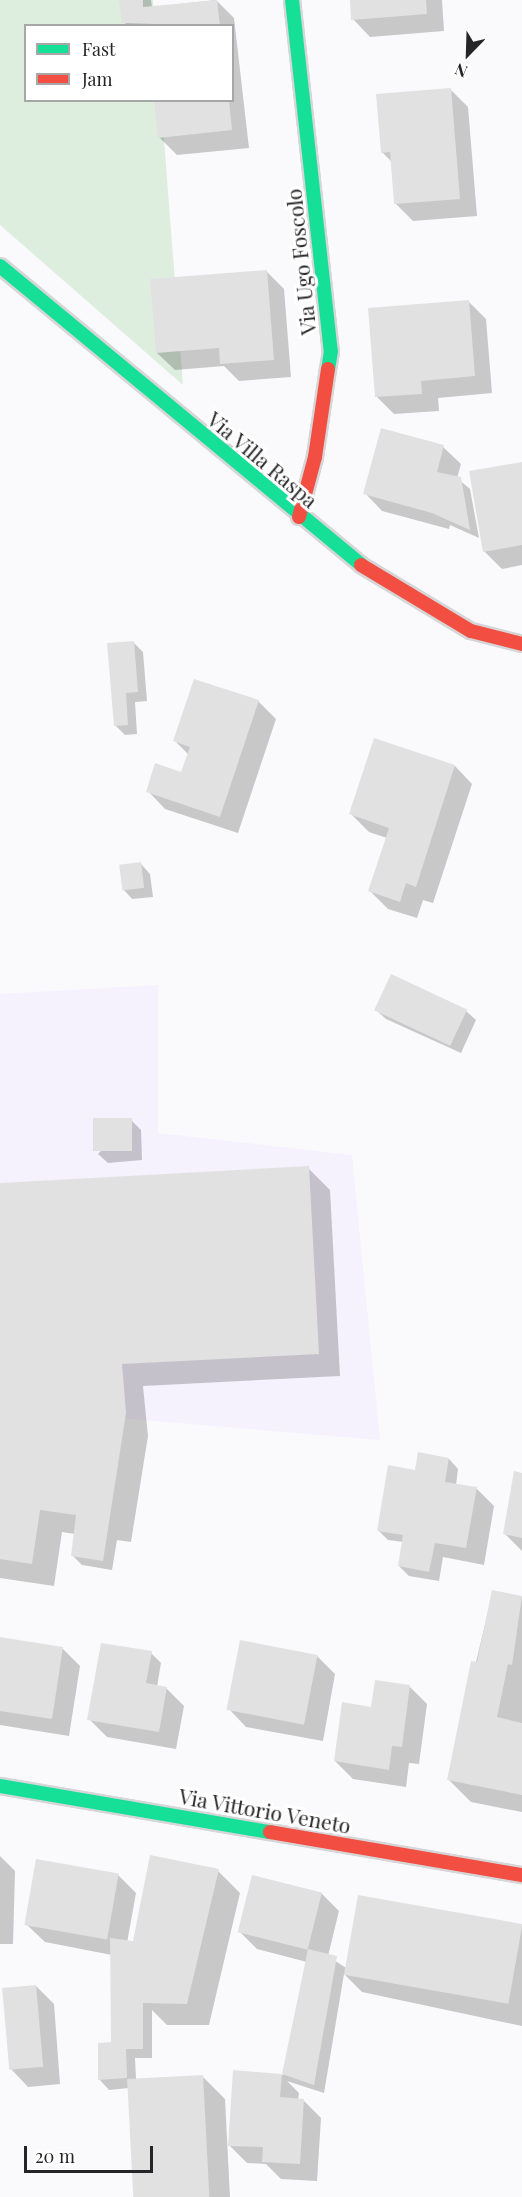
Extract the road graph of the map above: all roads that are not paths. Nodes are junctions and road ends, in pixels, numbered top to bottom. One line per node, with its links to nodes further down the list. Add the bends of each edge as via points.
1 (292, 0): 3 (street, Via Ugo Foscolo, via 331,351 315,457)
2 (0, 267): 3 (street, Via Villa Raspa)
3 (298, 516): 4 (street, Via Villa Raspa, via 368,571 471,631)
4 (522, 644)
5 (0, 1786): 6 (street, Via Vittorio Veneto)
6 (522, 1875)

